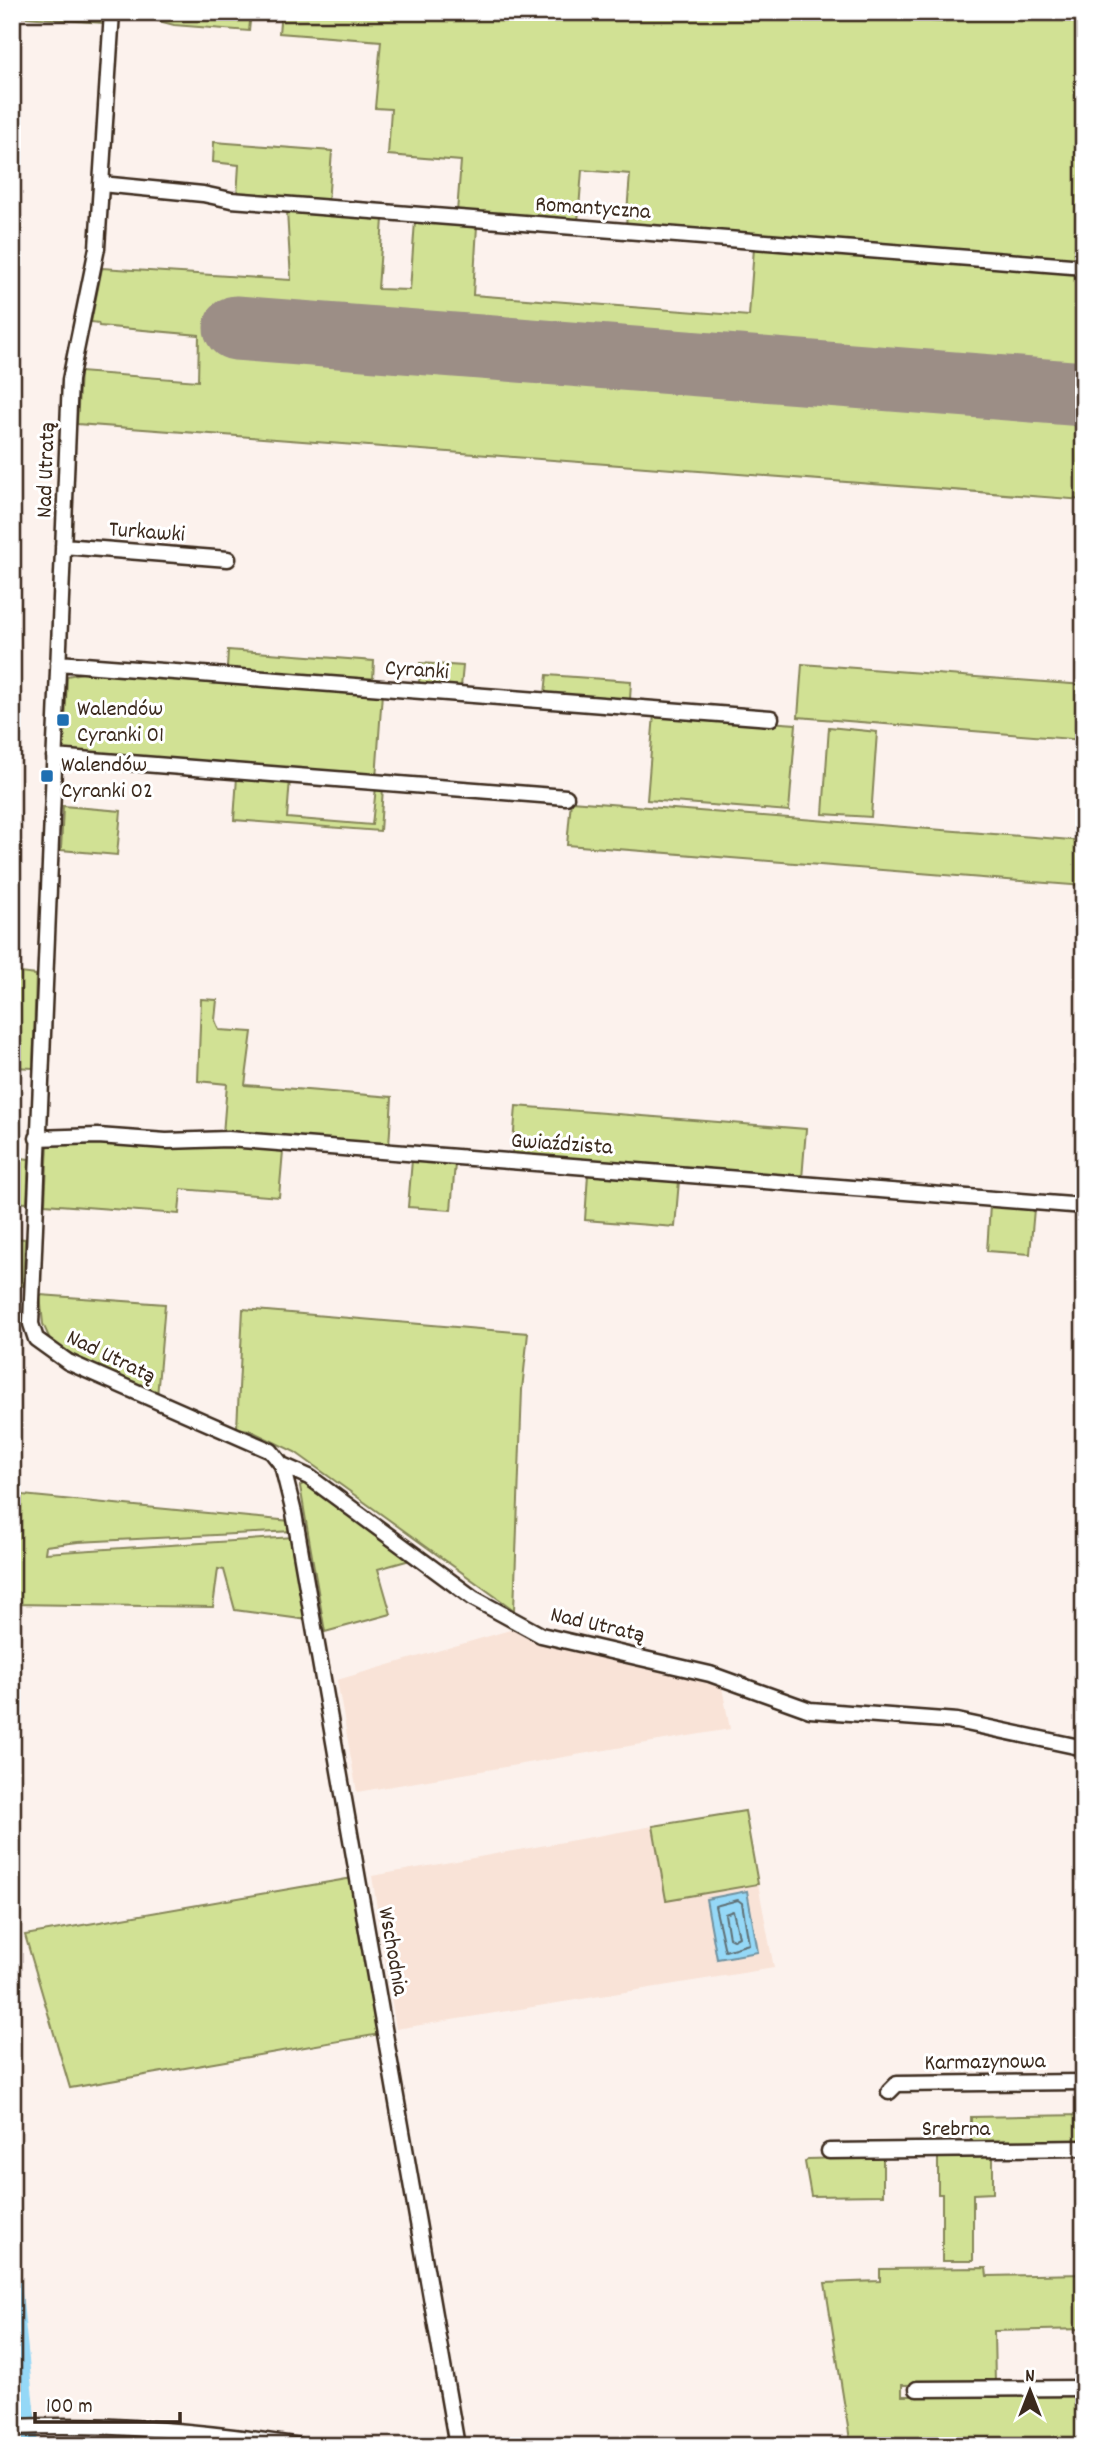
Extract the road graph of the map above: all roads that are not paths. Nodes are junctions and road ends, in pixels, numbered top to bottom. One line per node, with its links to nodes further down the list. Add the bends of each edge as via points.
1 (112, 12): 2 (street, Nad Utratą)
2 (101, 184): 3 (street, Romantyczna, via 230,200); 4 (street, Nad Utratą, via 97,248 70,380)
3 (1084, 267)
4 (63, 546): 5 (street, Turkawki); 6 (street, Nad Utratą)
5 (228, 559)
6 (58, 663): 7 (street, Cyranki); 8 (street, Nad Utratą)
7 (771, 718)
8 (54, 757): 9 (street); 10 (street, Nad Utratą)
9 (566, 797)
10 (37, 1138): 11 (street, Gwiaździsta, via 228,1139); 12 (street, Nad Utratą, via 31,1324 36,1339 68,1362 271,1451)
11 (1084, 1206)
12 (282, 1465): 13 (street, Nad Utratą, via 309,1477 473,1598 541,1635 710,1674 810,1710 957,1720); 22 (street, Wschodnia, via 350,1826)
13 (1084, 1748)
14 (1084, 2082): 15 (street, Karmazynowa, via 897,2084)
15 (889, 2092)
16 (1084, 2148): 17 (street, Srebrna)
17 (829, 2151)
18 (1084, 2388): 19 (street)
19 (917, 2389)
20 (12, 2427): 21 (street, via 121,2425)
21 (300, 2446)
22 (457, 2446)

